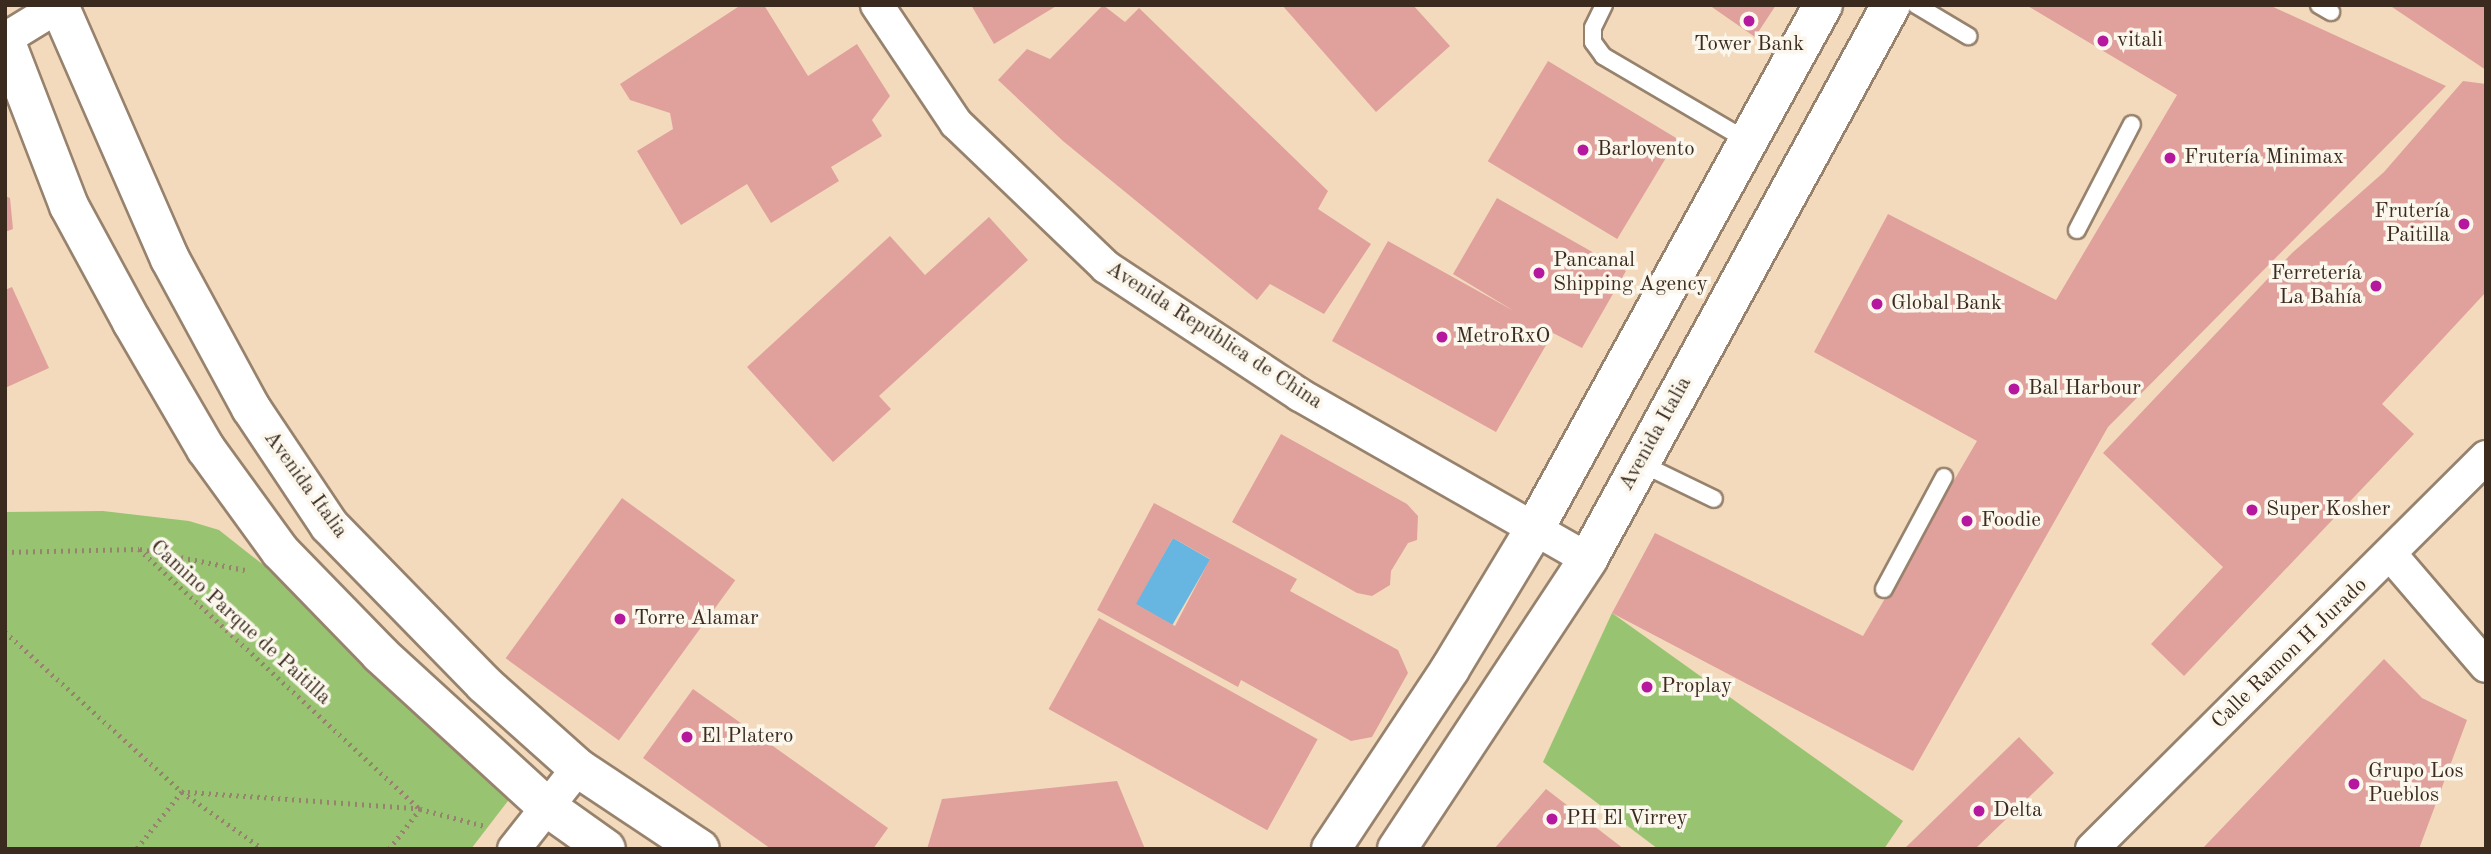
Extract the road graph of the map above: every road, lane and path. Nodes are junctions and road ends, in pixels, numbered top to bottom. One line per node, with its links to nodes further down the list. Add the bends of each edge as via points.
1 (877, 5): 16 (street, Avenida República de China, via 956,123 1106,267 1300,395)
2 (1604, 5): 10 (lane, via 1593,28 1593,43 1603,55)
3 (1823, 5): 10 (street)
4 (1891, 5): 13 (street, Avenida Italia)
5 (1916, 5): 7 (lane)
6 (59, 6): 8 (street); 25 (street, Avenida Italia, via 170,259 251,408 329,525 484,684)
7 (1968, 36)
8 (5, 39): 18 (street, via 69,205 206,449)
9 (2133, 124): 11 (lane)
10 (1750, 142): 16 (street)
11 (2077, 230)
12 (2486, 457): 20 (street, Calle Ramon H Jurado)
13 (1640, 463): 15 (lane); 21 (street, Avenida Italia)
14 (1944, 477): 22 (lane)
15 (1714, 499)
16 (1535, 528): 21 (street, Avenida República de China); 35 (street, via 1450,669)
17 (139, 549): 18 (path, via 250,571); 19 (path, Camino Parque de Paitilla); 27 (path, Camino Parque de Paitilla)
18 (280, 551): 28 (street, via 380,654)
19 (5, 552)
20 (2392, 555): 24 (street); 29 (street, Calle Ramon H Jurado)
21 (1588, 559): 36 (street, Avenida Italia)
22 (1884, 589)
23 (5, 632): 26 (path)
24 (2486, 666)
25 (578, 768): 28 (street); 34 (street, Avenida Italia)
26 (183, 792): 27 (path); 30 (path); 31 (path)
27 (420, 809): 28 (path); 32 (path)
28 (528, 830): 33 (street)
29 (2106, 844)
30 (137, 849)
31 (263, 849)
32 (389, 849)
33 (606, 849)
34 (700, 849)
35 (1331, 849)
36 (1397, 849)

